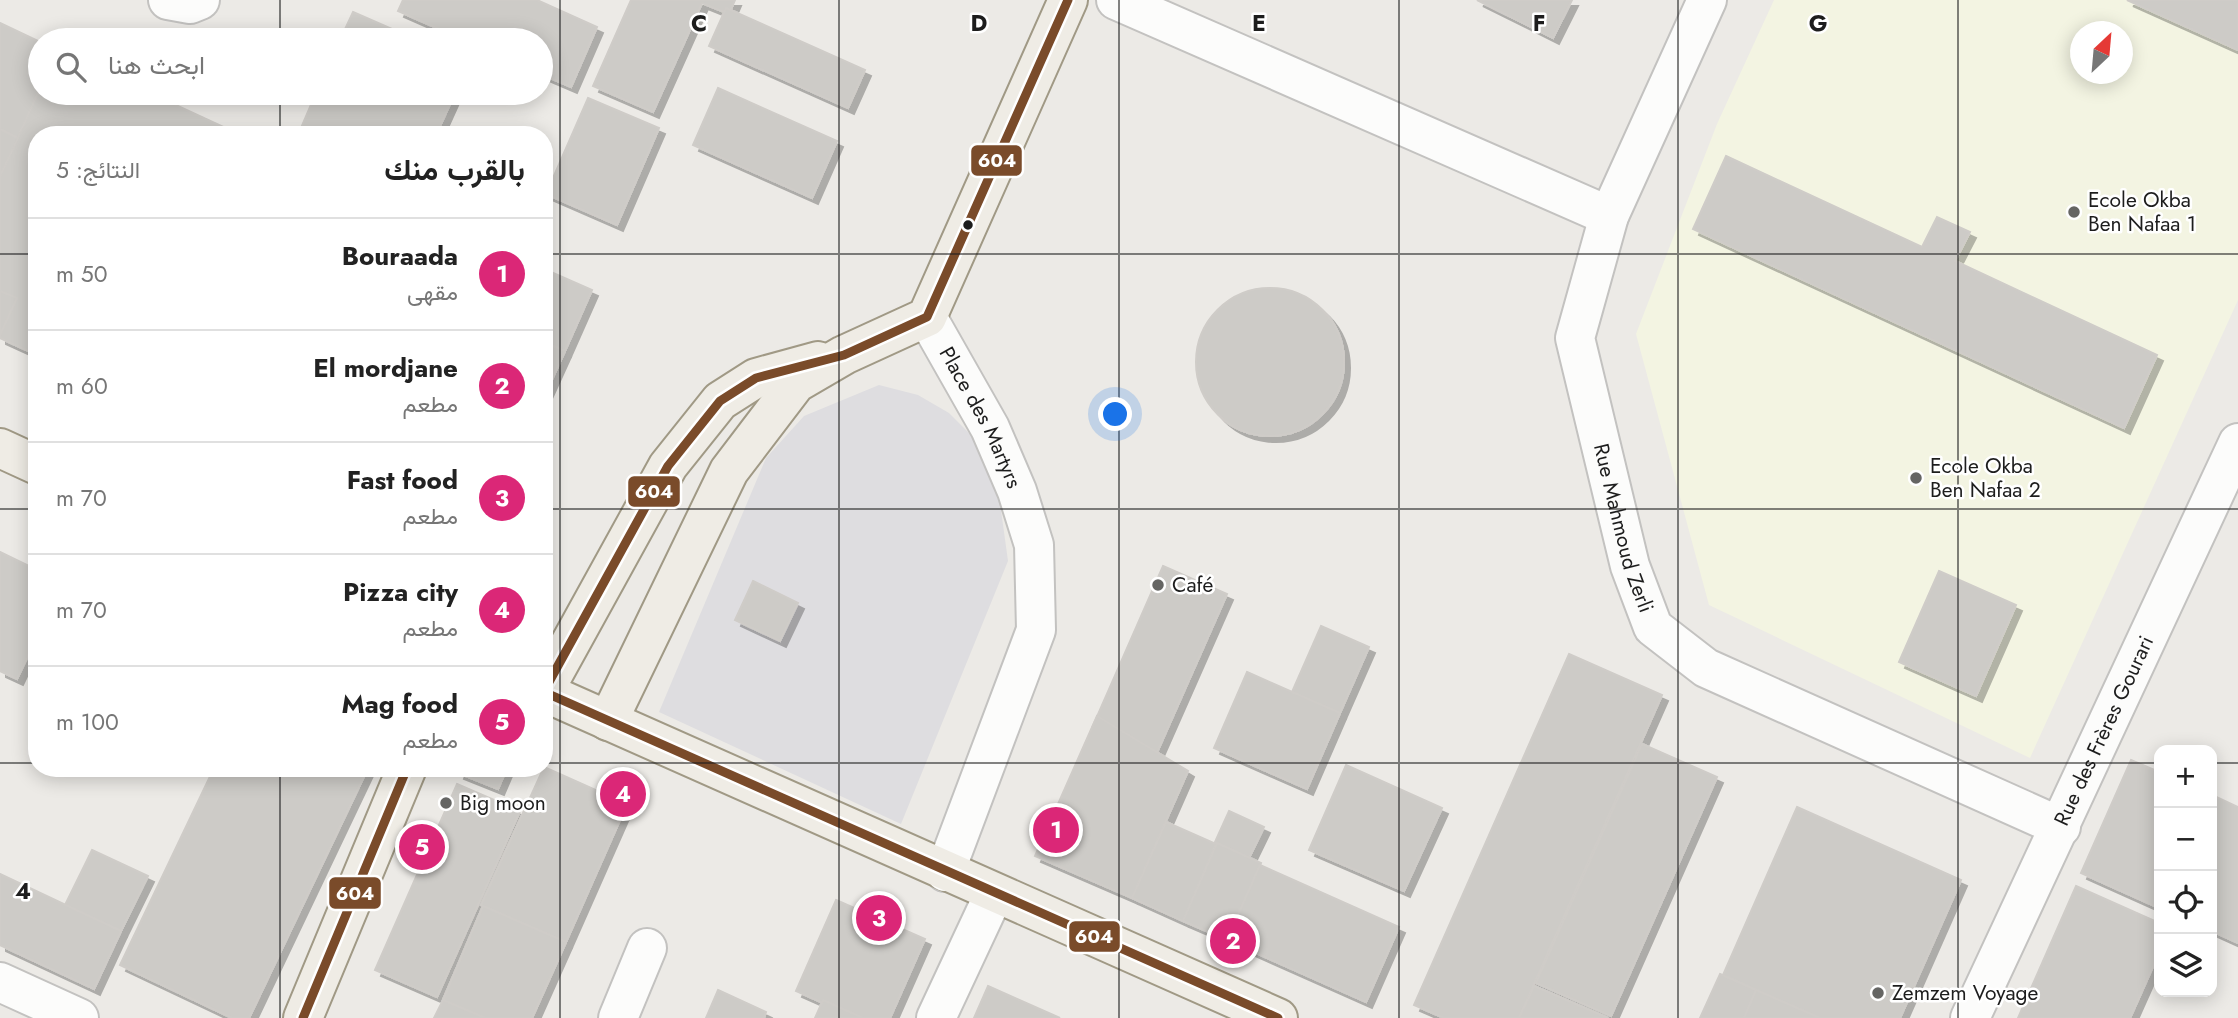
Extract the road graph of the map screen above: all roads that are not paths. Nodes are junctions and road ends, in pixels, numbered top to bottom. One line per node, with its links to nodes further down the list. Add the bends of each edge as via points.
1 (167, 0): 2 (street, via 190,4)
2 (200, 0)
3 (1068, 0): 7 (main road)
4 (1116, 0): 6 (street)
5 (1707, 0): 6 (street, Rue Mahmoud Zerli)
6 (1609, 216): 16 (street, Rue Mahmoud Zerli, via 1575,338 1630,566 1653,627 1706,668)
7 (927, 317): 8 (main road); 17 (street, Place des Martyrs, via 990,428 1017,491 1034,545 1037,630)
8 (844, 355): 12 (main road, via 756,378 720,401 668,466); 14 (main road, via 796,383 729,471)
9 (2238, 443): 16 (street, Rue des Frères Gourari)
10 (0, 448): 11 (main road)
11 (28, 461)
12 (553, 675)
13 (553, 695): 14 (main road)
14 (608, 721): 17 (main road)
15 (403, 777): 22 (main road)
16 (2061, 827): 26 (street, Rue des Frères Gourari)
17 (945, 872): 18 (main road)
18 (994, 894): 24 (street); 25 (main road)
19 (647, 948): 23 (street)
20 (0, 982): 21 (street)
21 (79, 1018)
22 (303, 1018)
23 (618, 1018)
24 (936, 1018)
25 (1278, 1018)
26 (1970, 1018)

